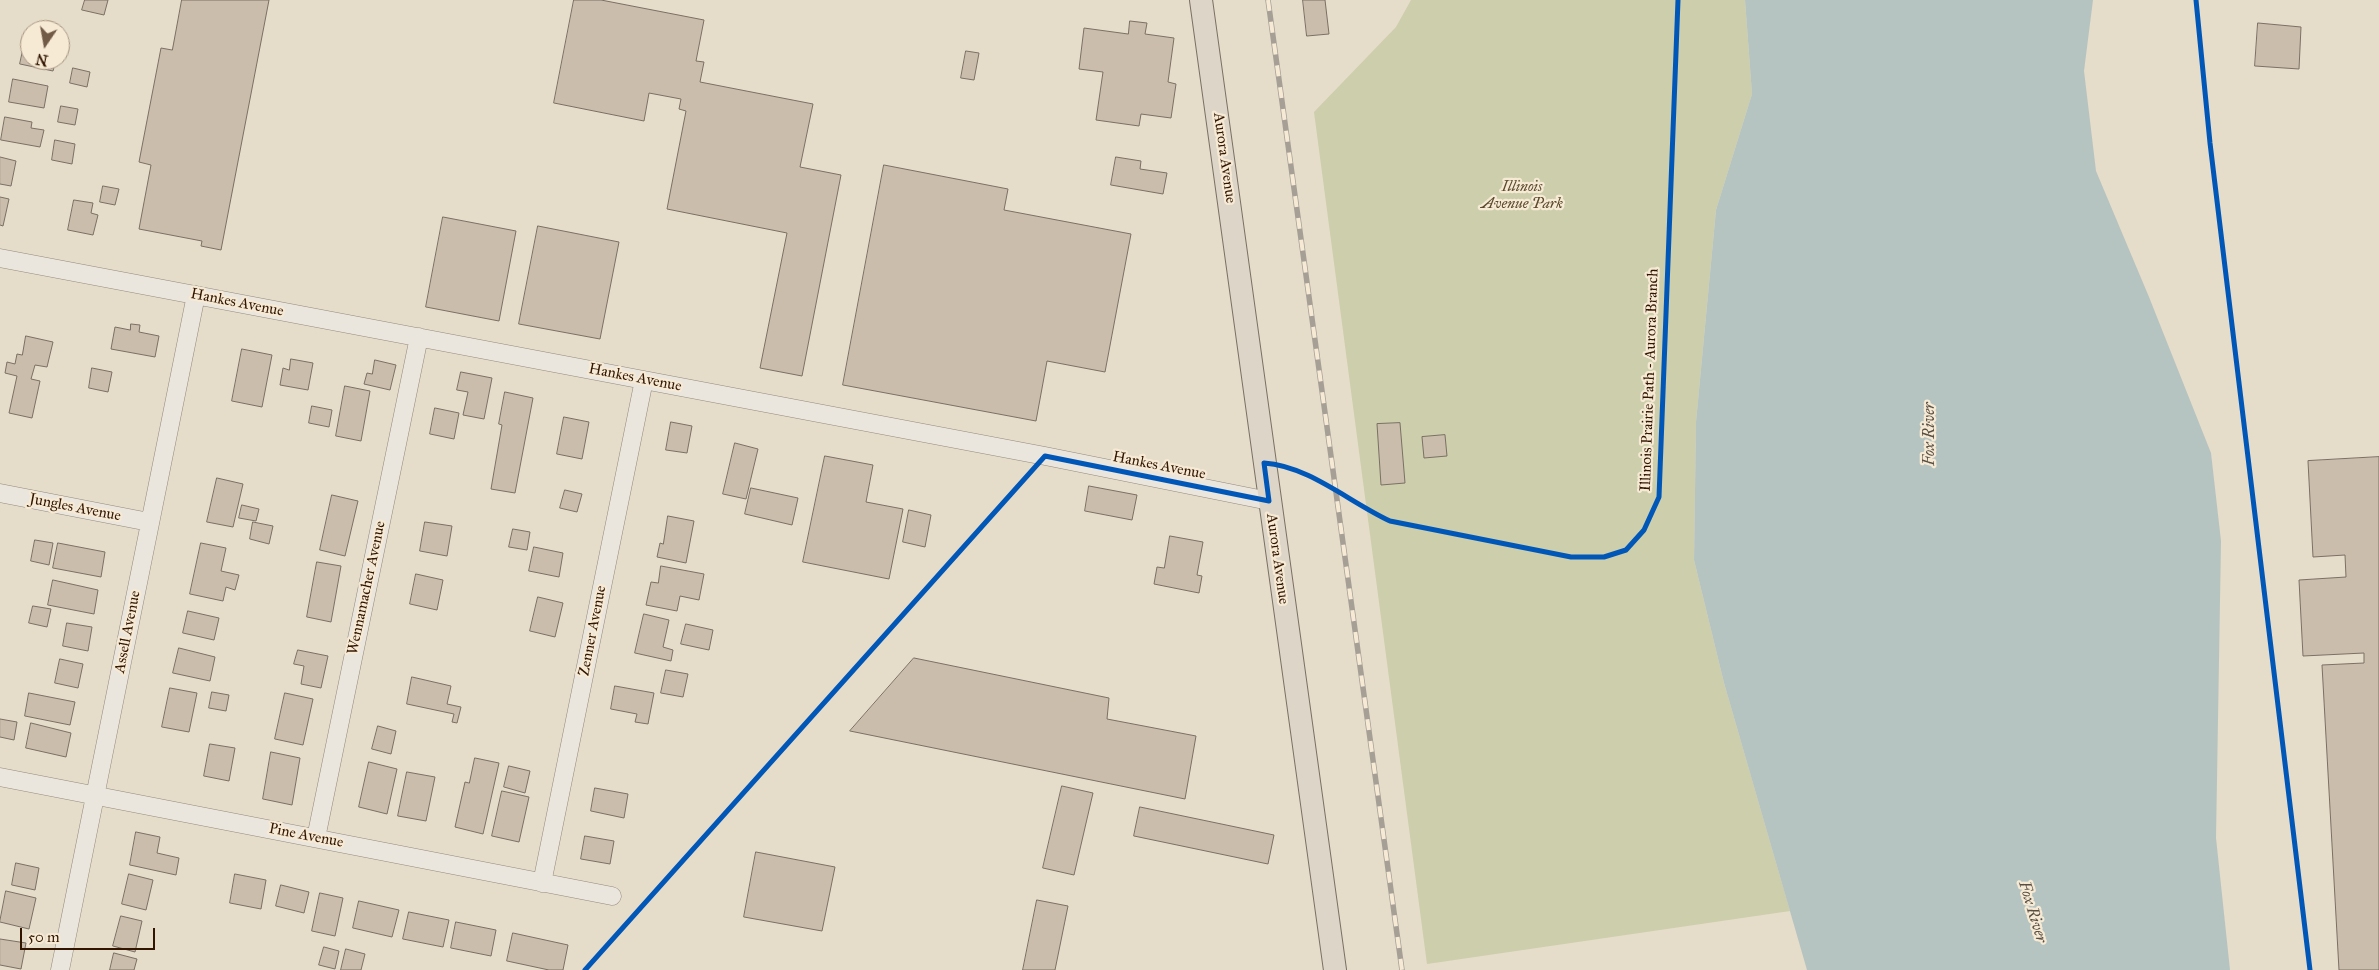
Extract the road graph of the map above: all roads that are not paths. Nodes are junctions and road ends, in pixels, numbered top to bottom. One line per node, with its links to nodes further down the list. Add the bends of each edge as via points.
1 (1201, 0): 7 (main road, Aurora Avenue)
2 (0, 258): 3 (street, Hankes Avenue)
3 (196, 295): 4 (street, Hankes Avenue); 8 (street, Assell Avenue)
4 (419, 337): 5 (street, Hankes Avenue); 11 (street, Wennamacher Avenue)
5 (644, 380): 7 (street, Hankes Avenue); 12 (street, Zenner Avenue)
6 (0, 494): 8 (street, Jungles Avenue)
7 (1269, 501): 15 (main road, Aurora Avenue)
8 (150, 522): 10 (street, Assell Avenue)
9 (0, 777): 10 (street, Pine Avenue)
10 (95, 795): 11 (street, Pine Avenue); 14 (street, Assell Avenue)
11 (316, 838): 12 (street, Pine Avenue)
12 (542, 883): 13 (street, Pine Avenue)
13 (612, 896)
14 (60, 970)
15 (1335, 970)

